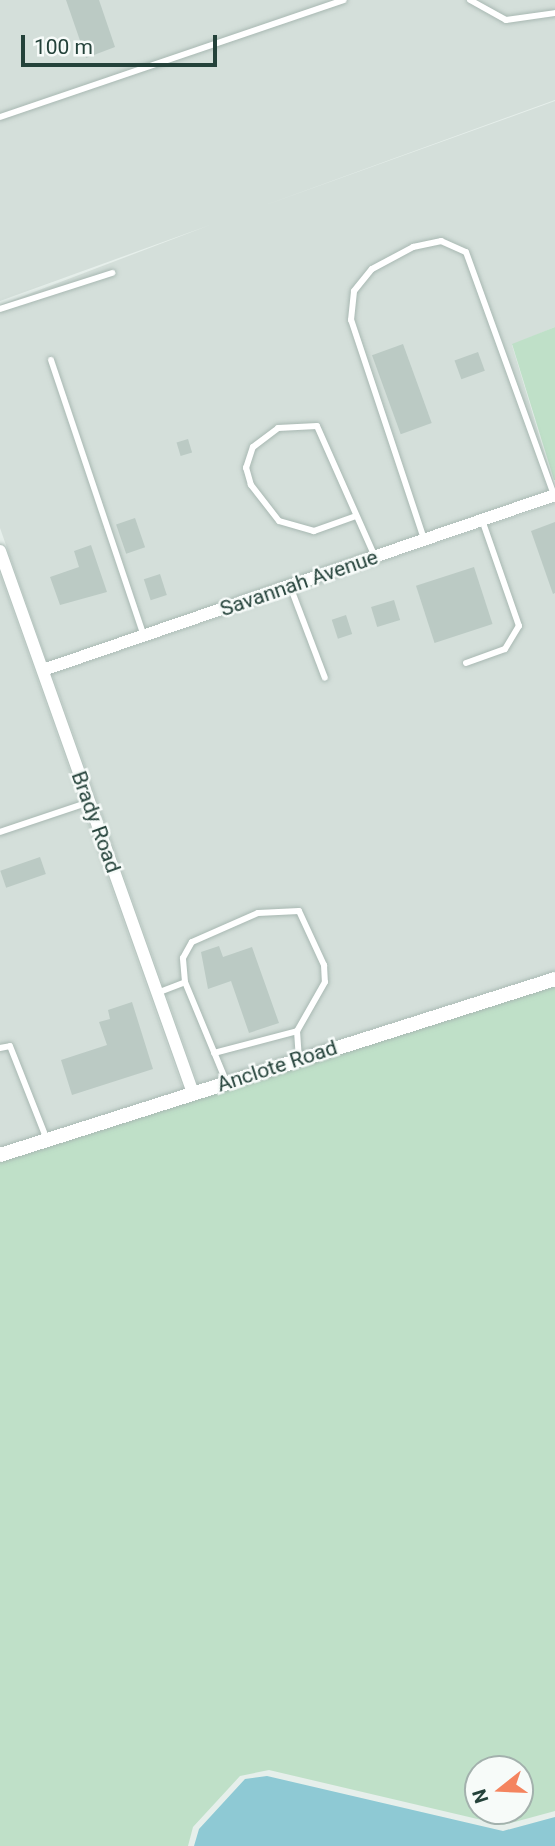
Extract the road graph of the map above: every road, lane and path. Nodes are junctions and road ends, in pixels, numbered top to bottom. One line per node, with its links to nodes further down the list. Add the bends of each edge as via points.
1 (344, 0): 4 (lane)
2 (470, 0): 3 (lane, via 506,20)
3 (555, 13)
4 (0, 117)
5 (112, 273): 6 (lane)
6 (0, 309)
7 (51, 360): 15 (lane)
8 (555, 496): 10 (street, Savannah Avenue); 11 (lane, via 466,252 441,241 413,247 372,269 354,291 351,320)
9 (356, 516): 9 (lane, via 317,426 287,425 253,447 246,468 251,485 279,522 314,531); 13 (lane)
10 (482, 520): 11 (street, Savannah Avenue); 16 (lane, via 519,626 505,649)
11 (424, 540): 13 (street, Savannah Avenue)
12 (0, 551): 17 (street, Brady Road)
13 (375, 557): 14 (street, Savannah Avenue)
14 (290, 586): 15 (street, Savannah Avenue); 18 (lane)
15 (144, 636): 17 (street, Savannah Avenue)
16 (466, 663)
17 (43, 670): 19 (street, Brady Road)
18 (325, 678)
19 (89, 802): 20 (lane); 23 (street, Brady Road)
20 (0, 832)
21 (555, 979): 27 (street, Anclote Road)
22 (185, 982): 23 (lane); 24 (lane, via 183,958 192,942 258,913 299,911 314,936 325,982); 26 (lane)
23 (157, 993): 29 (street, Brady Road)
24 (297, 1031): 26 (lane); 27 (lane)
25 (0, 1048): 30 (lane, via 10,1046)
26 (214, 1053): 28 (lane)
27 (299, 1059): 28 (street, Anclote Road)
28 (226, 1083): 29 (street, Anclote Road)
29 (193, 1093): 30 (street, Anclote Road)
30 (47, 1140): 31 (street, Anclote Road)
31 (0, 1155)

